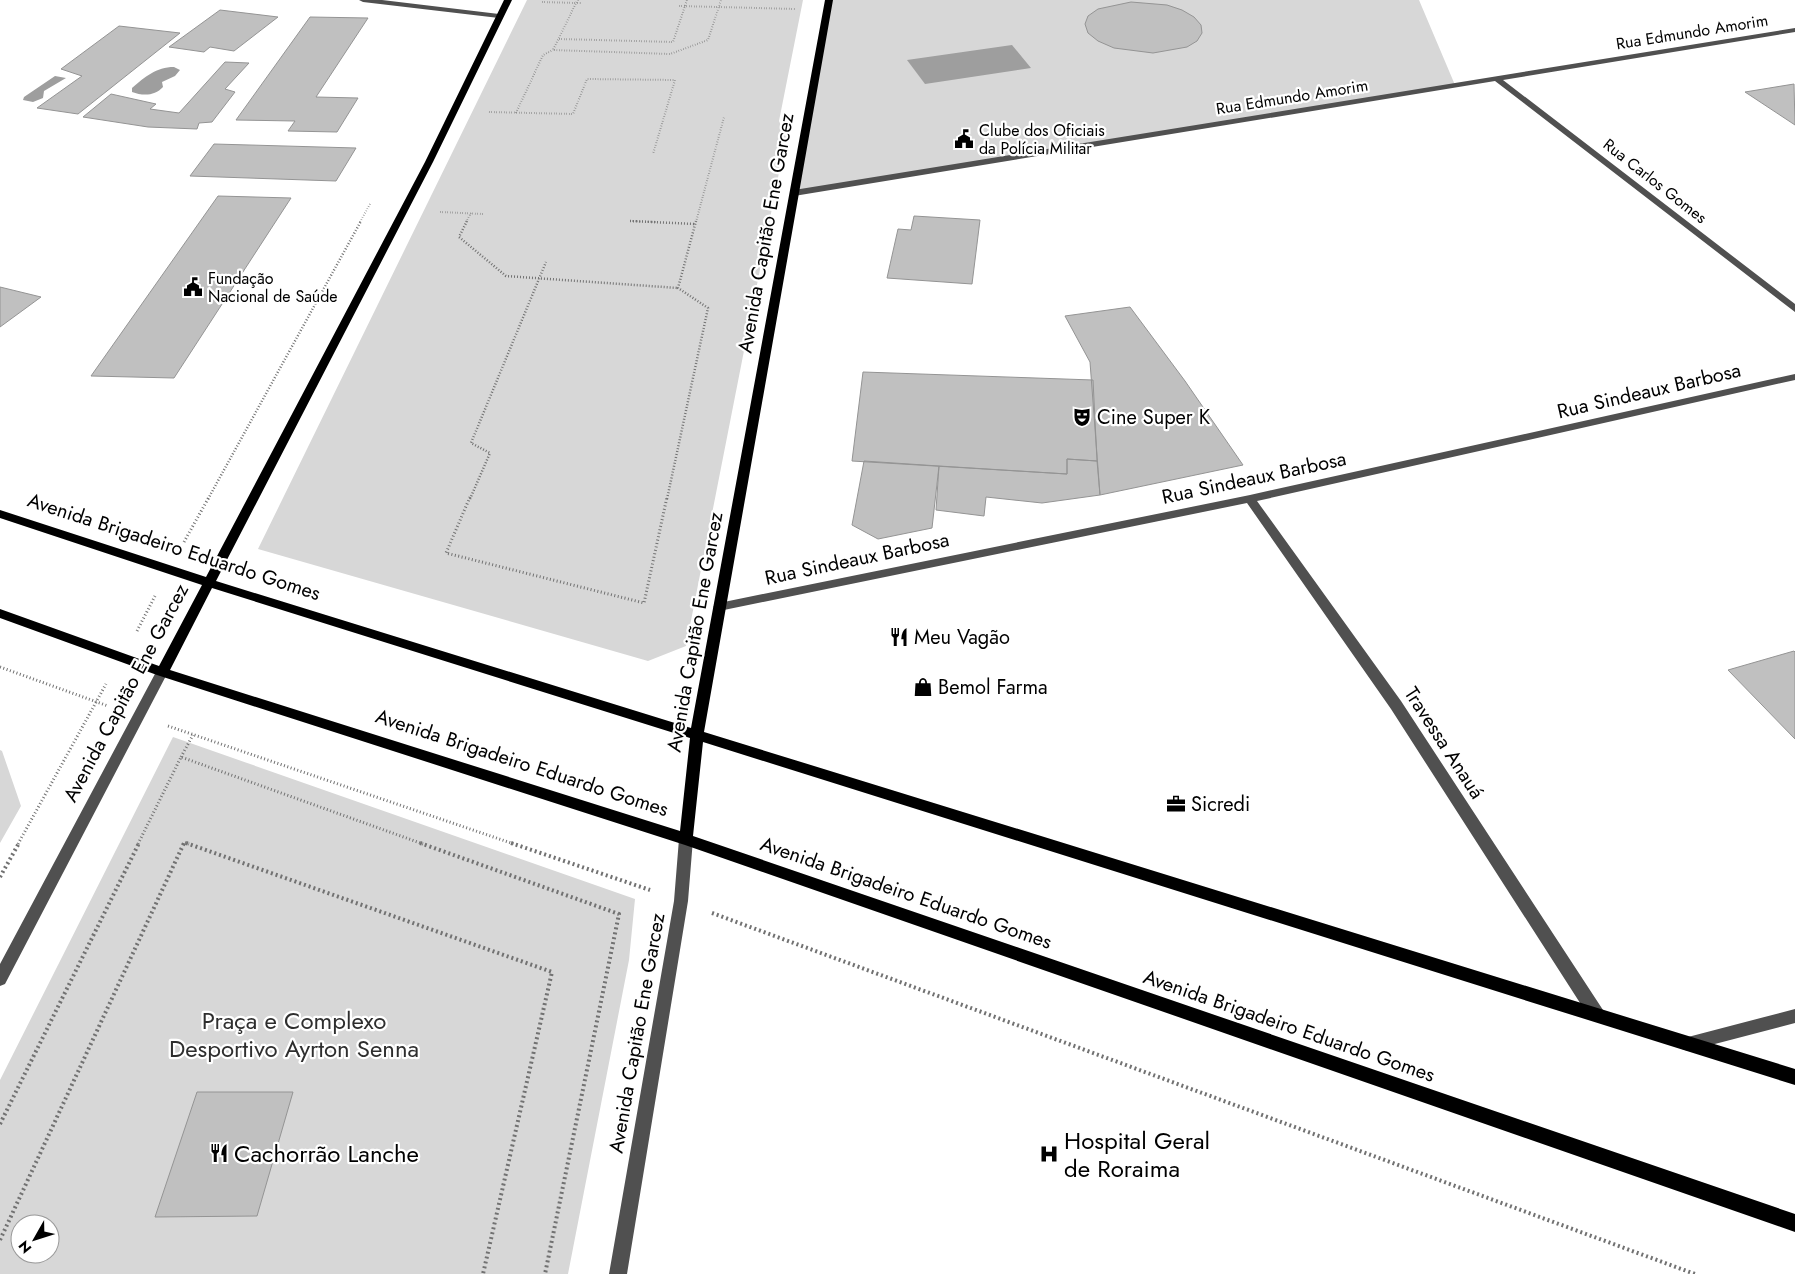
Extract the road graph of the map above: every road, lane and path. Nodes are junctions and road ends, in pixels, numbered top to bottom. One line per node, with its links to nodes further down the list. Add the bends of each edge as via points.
1 (363, 0): 13 (street)
2 (508, 0): 13 (main road, Avenida Capitão Ene Garcez)
3 (687, 0): 10 (path)
4 (721, 0): 11 (path)
5 (829, 0): 22 (main road, Avenida Capitão Ene Garcez)
6 (542, 2): 7 (path)
7 (577, 2): 8 (path); 15 (path)
8 (581, 3)
9 (679, 6): 10 (path)
10 (685, 6): 11 (path); 15 (path, via 673,42)
11 (718, 7): 12 (path); 16 (path, via 708,40 670,54)
12 (801, 9)
13 (499, 16): 37 (main road, Avenida Capitão Ene Garcez, via 429,162)
14 (1795, 30): 17 (street, Rua Edmundo Amorim)
15 (559, 39): 16 (path)
16 (553, 50): 19 (path, via 543,55)
17 (1496, 78): 22 (street, Rua Edmundo Amorim); 32 (street, Rua Carlos Gomes)
18 (489, 112): 19 (path)
19 (516, 113): 21 (path, via 574,114 587,79 675,80)
20 (724, 118): 28 (path)
21 (654, 154)
22 (794, 193): 38 (main road, Avenida Capitão Ene Garcez)
23 (371, 202): 36 (path)
24 (440, 212): 25 (path)
25 (471, 213): 26 (path); 30 (path, via 459,238 506,276)
26 (483, 214)
27 (630, 221): 28 (path)
28 (695, 224): 31 (path)
29 (546, 262): 30 (path)
30 (539, 279): 31 (path); 31 (path, via 471,443 490,453 446,553 644,603 708,308)
31 (678, 288)
32 (1795, 309)
33 (1795, 377): 34 (street, Rua Sindeaux Barbosa)
34 (1250, 499): 38 (street, Rua Sindeaux Barbosa); 52 (street, Travessa Anauá, via 1396,705)
35 (0, 514): 36 (main road, Avenida Brigadeiro Eduardo Gomes)
36 (168, 570): 37 (main road, Avenida Brigadeiro Eduardo Gomes); 40 (path)
37 (210, 583): 42 (main road, Avenida Capitão Ene Garcez); 45 (main road, Avenida Brigadeiro Eduardo Gomes)
38 (719, 607): 45 (main road, Avenida Capitão Ene Garcez)
39 (0, 613): 40 (main road, Avenida Brigadeiro Eduardo Gomes)
40 (123, 657): 42 (main road, Avenida Brigadeiro Eduardo Gomes); 43 (path)
41 (0, 667): 43 (path)
42 (162, 672): 44 (street, Avenida Capitão Ene Garcez); 48 (main road, Avenida Brigadeiro Eduardo Gomes)
43 (95, 702): 44 (path); 49 (path)
44 (138, 716): 46 (path); 51 (street, Avenida Capitão Ene Garcez)
45 (697, 734): 48 (main road, Avenida Capitão Ene Garcez); 52 (main road, Avenida Brigadeiro Eduardo Gomes)
46 (193, 735): 47 (path); 50 (path)
47 (180, 757): 56 (path); 60 (path, via 619,914)
48 (686, 839): 50 (street, Avenida Capitão Ene Garcez); 57 (main road, Avenida Brigadeiro Eduardo Gomes)
49 (0, 877)
50 (681, 901): 61 (street, Avenida Capitão Ene Garcez); 62 (path)
51 (0, 979)
52 (1597, 1015): 54 (main road, Avenida Brigadeiro Eduardo Gomes)
53 (1795, 1016): 54 (street)
54 (1688, 1044): 55 (main road, Avenida Brigadeiro Eduardo Gomes)
55 (1795, 1077)
56 (0, 1124)
57 (1795, 1223)
58 (0, 1240): 59 (path, via 184,842 552,972)
59 (483, 1274)
60 (545, 1274)
61 (618, 1274)
62 (1694, 1274)

